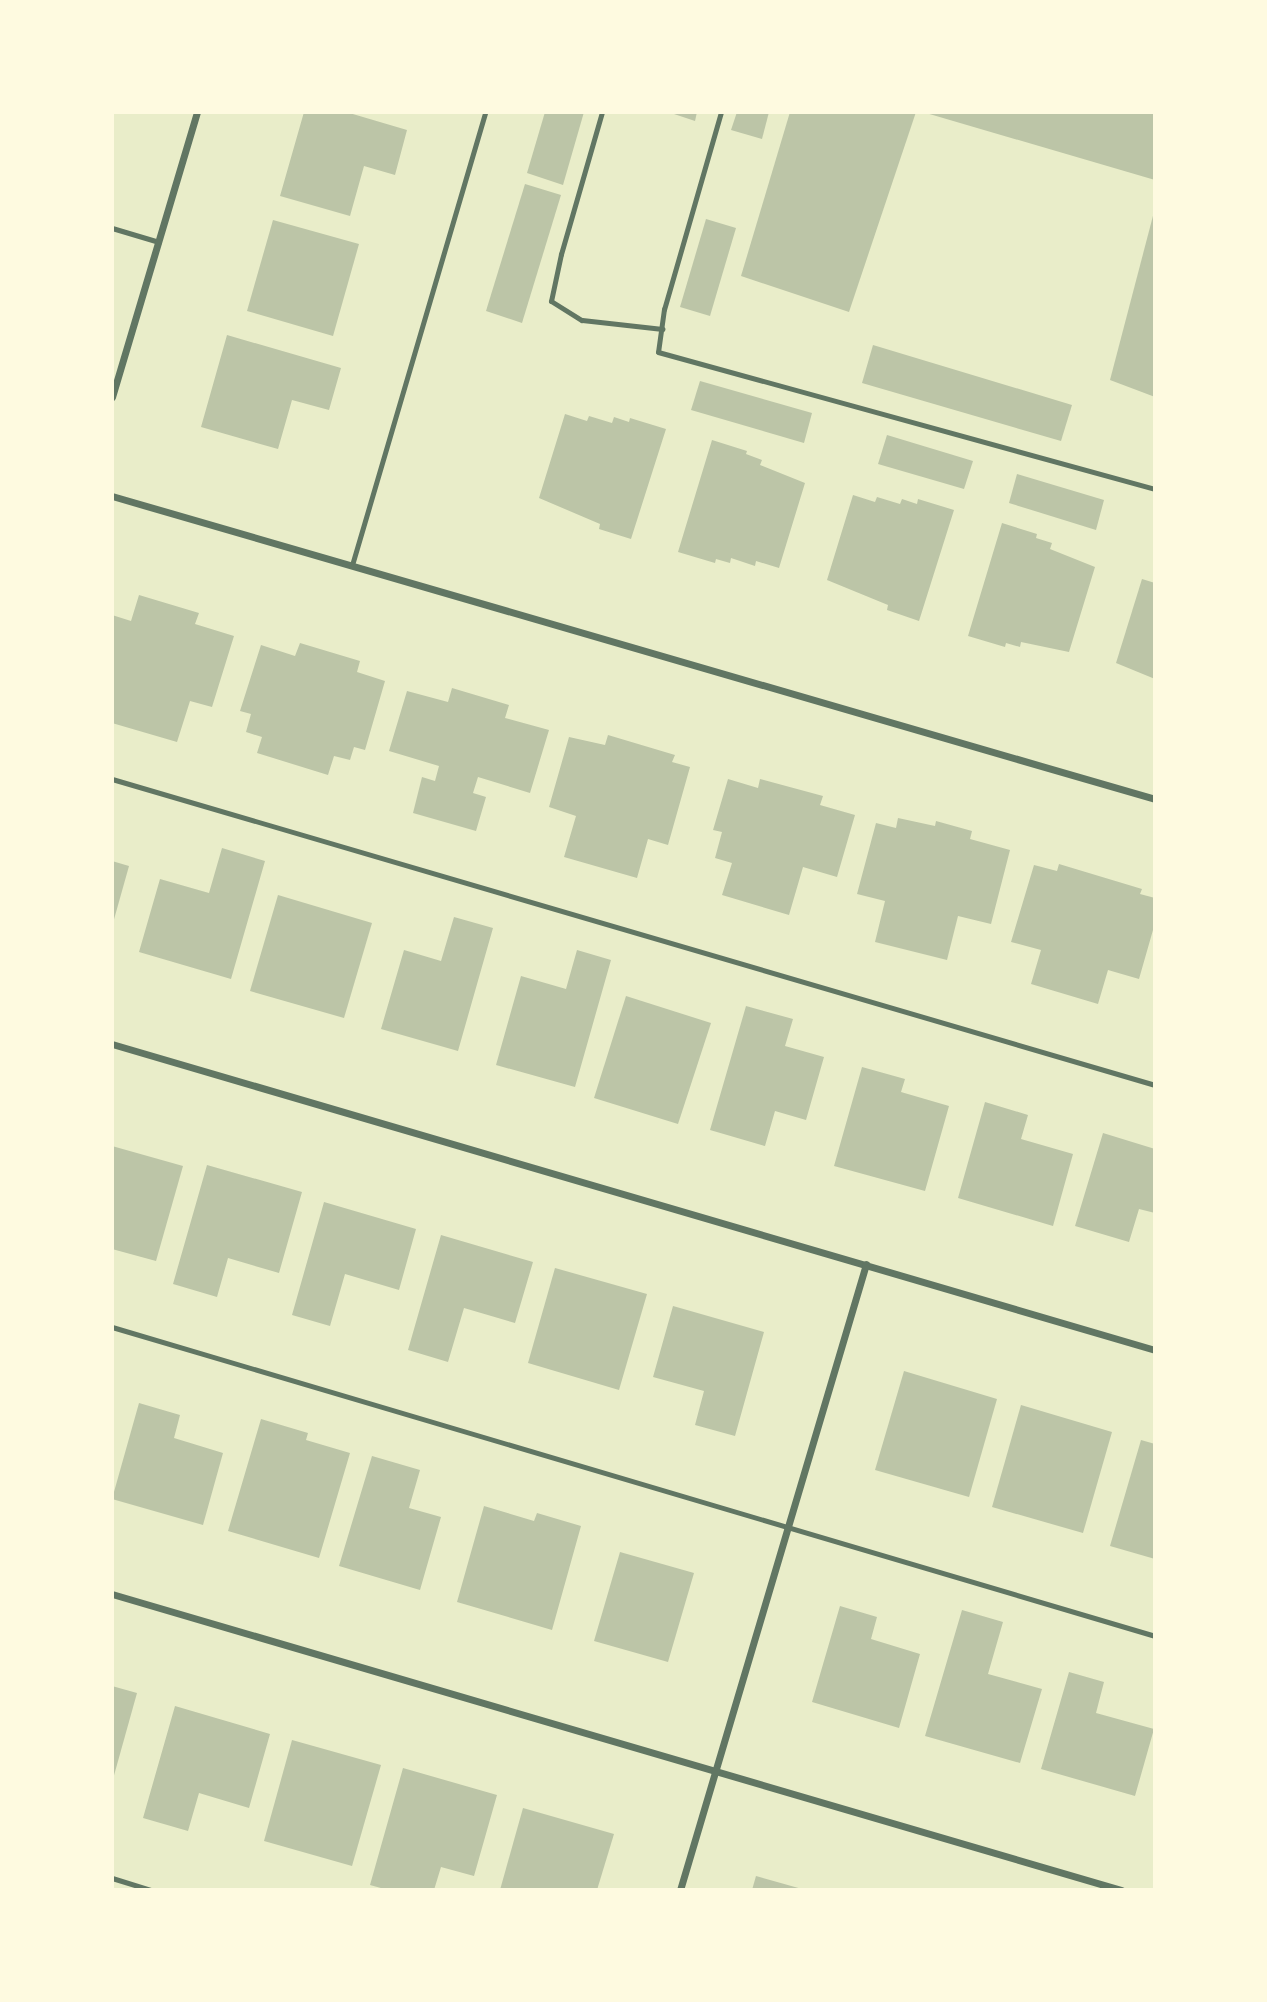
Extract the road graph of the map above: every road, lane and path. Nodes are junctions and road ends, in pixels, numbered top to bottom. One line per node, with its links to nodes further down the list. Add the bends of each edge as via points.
1 (197, 112): 6 (street)
2 (485, 112): 11 (lane)
3 (602, 112): 7 (lane, via 551,301 582,320)
4 (721, 112): 7 (lane)
5 (112, 228): 6 (lane)
6 (159, 242): 8 (street)
7 (662, 329): 9 (lane, via 658,352)
8 (112, 397)
9 (1155, 489)
10 (112, 496): 11 (street)
11 (352, 565): 13 (street)
12 (112, 779): 15 (lane)
13 (1155, 799)
14 (112, 1044): 16 (street)
15 (1155, 1085)
16 (866, 1264): 18 (street); 19 (street)
17 (112, 1328): 19 (lane)
18 (1155, 1350)
19 (787, 1530): 21 (lane); 22 (street)
20 (112, 1594): 22 (street)
21 (1155, 1636)
22 (716, 1769): 25 (street); 26 (street)
23 (112, 1878): 24 (lane)
24 (152, 1890)
25 (680, 1890)
26 (1121, 1890)

